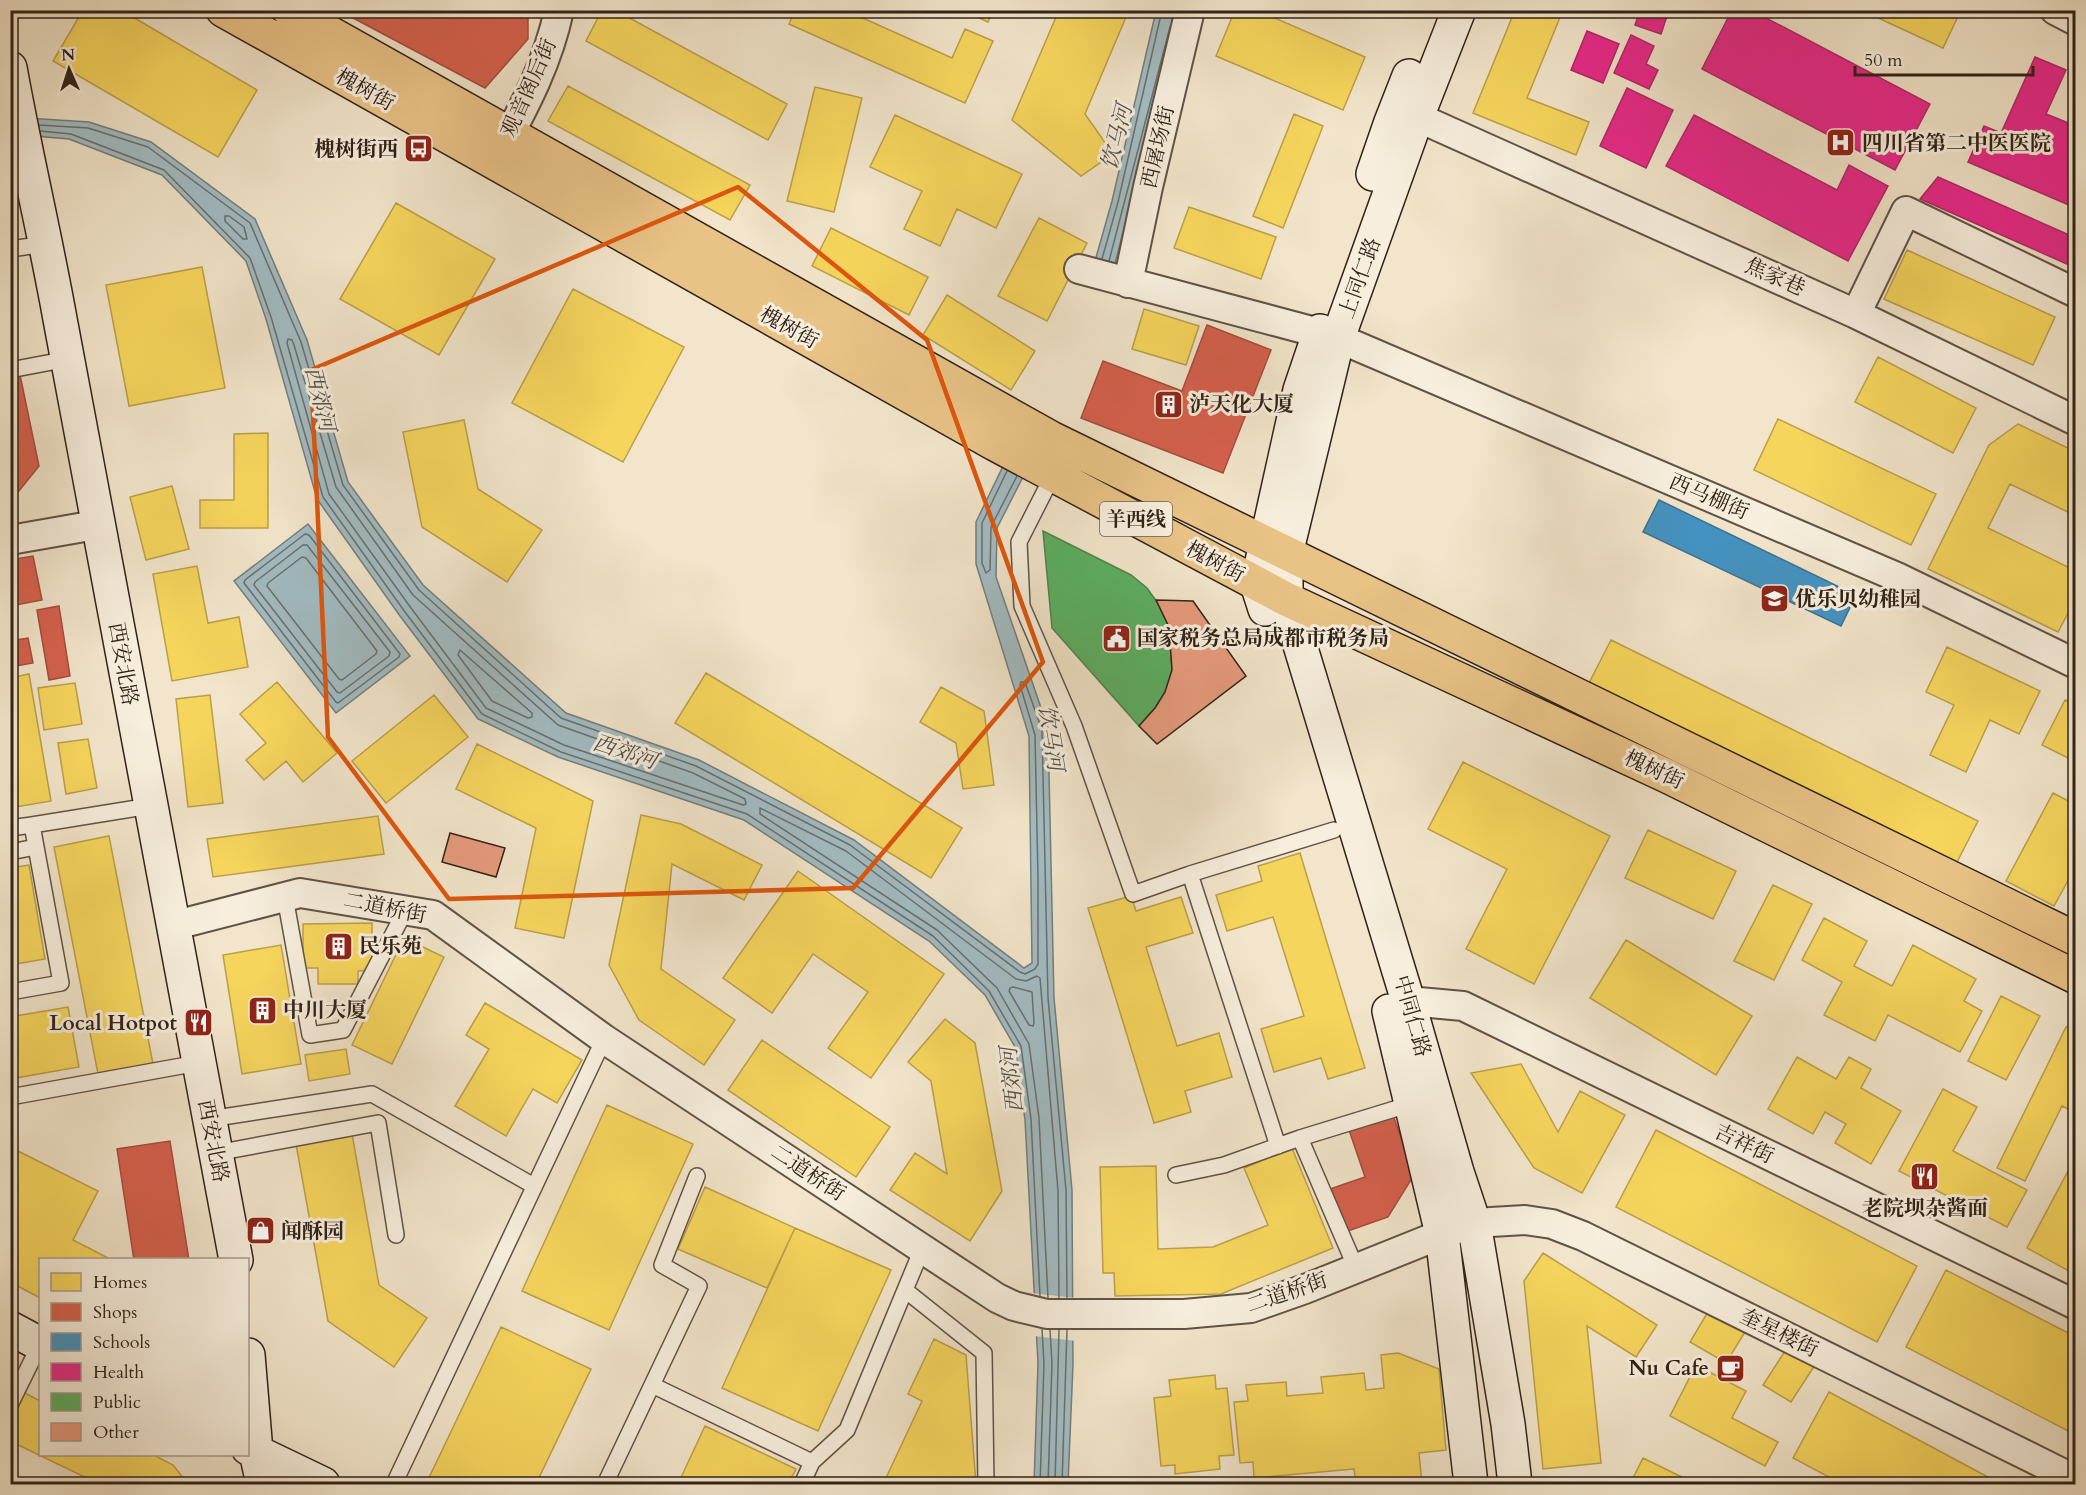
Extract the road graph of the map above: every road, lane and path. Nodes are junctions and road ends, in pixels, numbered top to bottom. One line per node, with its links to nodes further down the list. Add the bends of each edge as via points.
1 (223, 10): 12 (main road, 槐树街 / 羊西线)
2 (289, 10): 11 (main road, 槐树街 / 羊西线)
3 (559, 10): 11 (street, 观音阁后街, via 553,40)
4 (1190, 10): 16 (street, 西屠场街)
5 (1436, 10): 19 (street, via 1391,122)
6 (1459, 10): 10 (street, 上同仁路)
7 (2055, 10): 8 (street)
8 (2076, 21)
9 (11, 68): 13 (street, 西安北路)
10 (1417, 117): 18 (street, 焦家巷); 19 (street, 上同仁路)
11 (510, 134): 12 (street, 观音阁后街); 26 (main road, 槐树街 / 羊西线, via 1051,438)
12 (494, 163): 23 (main road, 槐树街 / 羊西线)
13 (46, 244): 14 (lane); 20 (street, 西安北路)
14 (10, 249)
15 (1079, 269): 16 (street)
16 (1128, 283): 19 (street)
17 (2076, 292): 18 (street, via 1906,211)
18 (1856, 314): 22 (street, 焦家巷)
19 (1329, 336): 26 (street, 上同仁路); 29 (street, 西马棚街, via 1897,577)
20 (68, 359): 21 (lane); 24 (street, 西安北路)
21 (10, 370)
22 (2076, 421)
23 (1053, 476): 27 (main road, 槐树街 / 羊西线); 36 (lane, via 1019,542 1022,606 1074,726 1133,894)
24 (98, 526): 25 (street); 30 (street, 西安北路)
25 (10, 540)
26 (1276, 549): 27 (street); 28 (street, 中同仁路); 40 (main road, 槐树街 / 羊西线)
27 (1257, 584): 28 (main road, 槐树街 / 羊西线); 33 (street)
28 (1286, 599): 41 (main road, 槐树街 / 羊西线, via 1667,776); 43 (street, 中同仁路)
29 (2076, 664)
30 (150, 806): 31 (lane); 39 (street, 西安北路)
31 (32, 825): 32 (lane); 34 (lane)
32 (10, 828)
33 (1334, 830): 36 (lane); 47 (street, via 1386,1000)
34 (36, 847): 35 (lane); 42 (lane, via 61,983)
35 (10, 852)
36 (1190, 874): 50 (lane)
37 (285, 897): 38 (street, 二道桥街, via 300,893); 38 (lane, via 310,1035 344,1030); 39 (street, 二道桥街)
38 (405, 911): 44 (street, 二道桥街, via 433,915)
39 (172, 926): 45 (street, 西安北路)
40 (2076, 939)
41 (2076, 977)
42 (10, 992)
43 (1408, 1001): 55 (street, 中同仁路); 62 (street, 吉祥街, via 1463,1006)
44 (604, 1039): 54 (lane); 58 (street, 二道桥街)
45 (198, 1063): 46 (lane); 48 (street, 西安北路)
46 (10, 1097)
47 (1411, 1104): 49 (lane); 56 (street)
48 (209, 1119): 51 (street, 西安北路); 54 (lane, via 372,1094)
49 (1300, 1138): 50 (lane); 60 (lane)
50 (1278, 1146): 52 (lane, via 1224,1165)
51 (216, 1153): 57 (lane, via 378,1123); 59 (street, 西安北路)
52 (1176, 1175)
53 (698, 1176): 67 (lane, via 662,1265 699,1286)
54 (534, 1186): 74 (lane)
55 (1474, 1223): 56 (street, 二道桥街); 71 (street, 奎星楼街, via 1525,1220 1552,1224 1583,1236); 79 (street, 中同仁路)
56 (1442, 1234): 60 (street, 二道桥街); 78 (street)
57 (396, 1235)
58 (922, 1249): 60 (street, 二道桥街, via 1014,1306 1047,1314 1089,1316 1251,1308); 61 (lane)
59 (236, 1258)
60 (1356, 1268)
61 (905, 1290): 70 (lane, via 847,1430); 77 (lane, via 984,1353)
62 (2076, 1305)
63 (10, 1328): 64 (street)
64 (39, 1343)
65 (39, 1346): 68 (lane)
66 (249, 1379): 69 (street)
67 (652, 1385): 70 (lane); 75 (lane)
68 (10, 1405)
69 (252, 1450): 72 (street); 73 (street)
70 (812, 1462): 76 (lane)
71 (2076, 1480)
72 (263, 1485)
73 (323, 1485)
74 (394, 1485)
75 (605, 1485)
76 (802, 1485)
77 (986, 1485)
78 (1471, 1485)
79 (1515, 1485)

